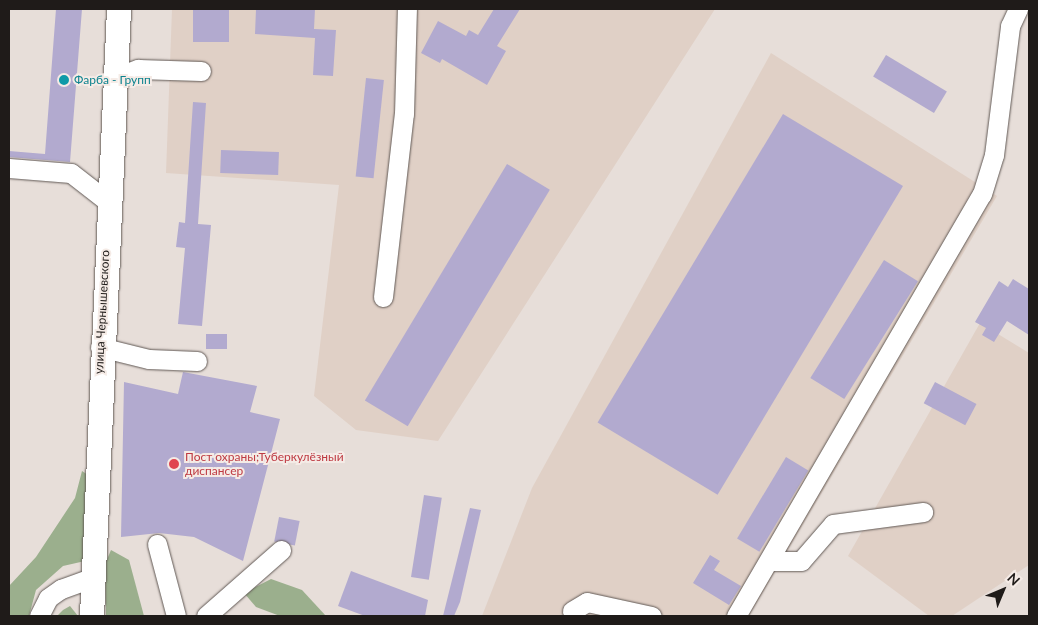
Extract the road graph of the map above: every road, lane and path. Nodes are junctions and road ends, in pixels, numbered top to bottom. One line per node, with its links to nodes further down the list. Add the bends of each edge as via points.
1 (119, 9): 5 (main road, улица Чернышевского)
2 (408, 9): 8 (street, via 404,114)
3 (1018, 9): 14 (street, via 1010,26 994,155 982,194)
4 (201, 71): 5 (street, via 138,69)
5 (114, 78): 7 (main road, улица Чернышевского)
6 (9, 168): 7 (street, via 71,173)
7 (107, 202): 9 (main road, улица Чернышевского)
8 (383, 297)
9 (100, 348): 10 (street, via 149,359); 15 (main road, улица Чернышевского)
10 (197, 361)
11 (923, 512): 14 (street, via 833,524 801,560)
12 (157, 544): 19 (street)
13 (281, 550): 20 (street)
14 (769, 561): 22 (street)
15 (92, 578): 17 (street, via 54,594); 18 (main road, улица Чернышевского)
16 (572, 611): 21 (street, via 587,602)
17 (39, 616)
18 (92, 616)
19 (176, 616)
20 (206, 616)
21 (652, 616)
22 (736, 616)

